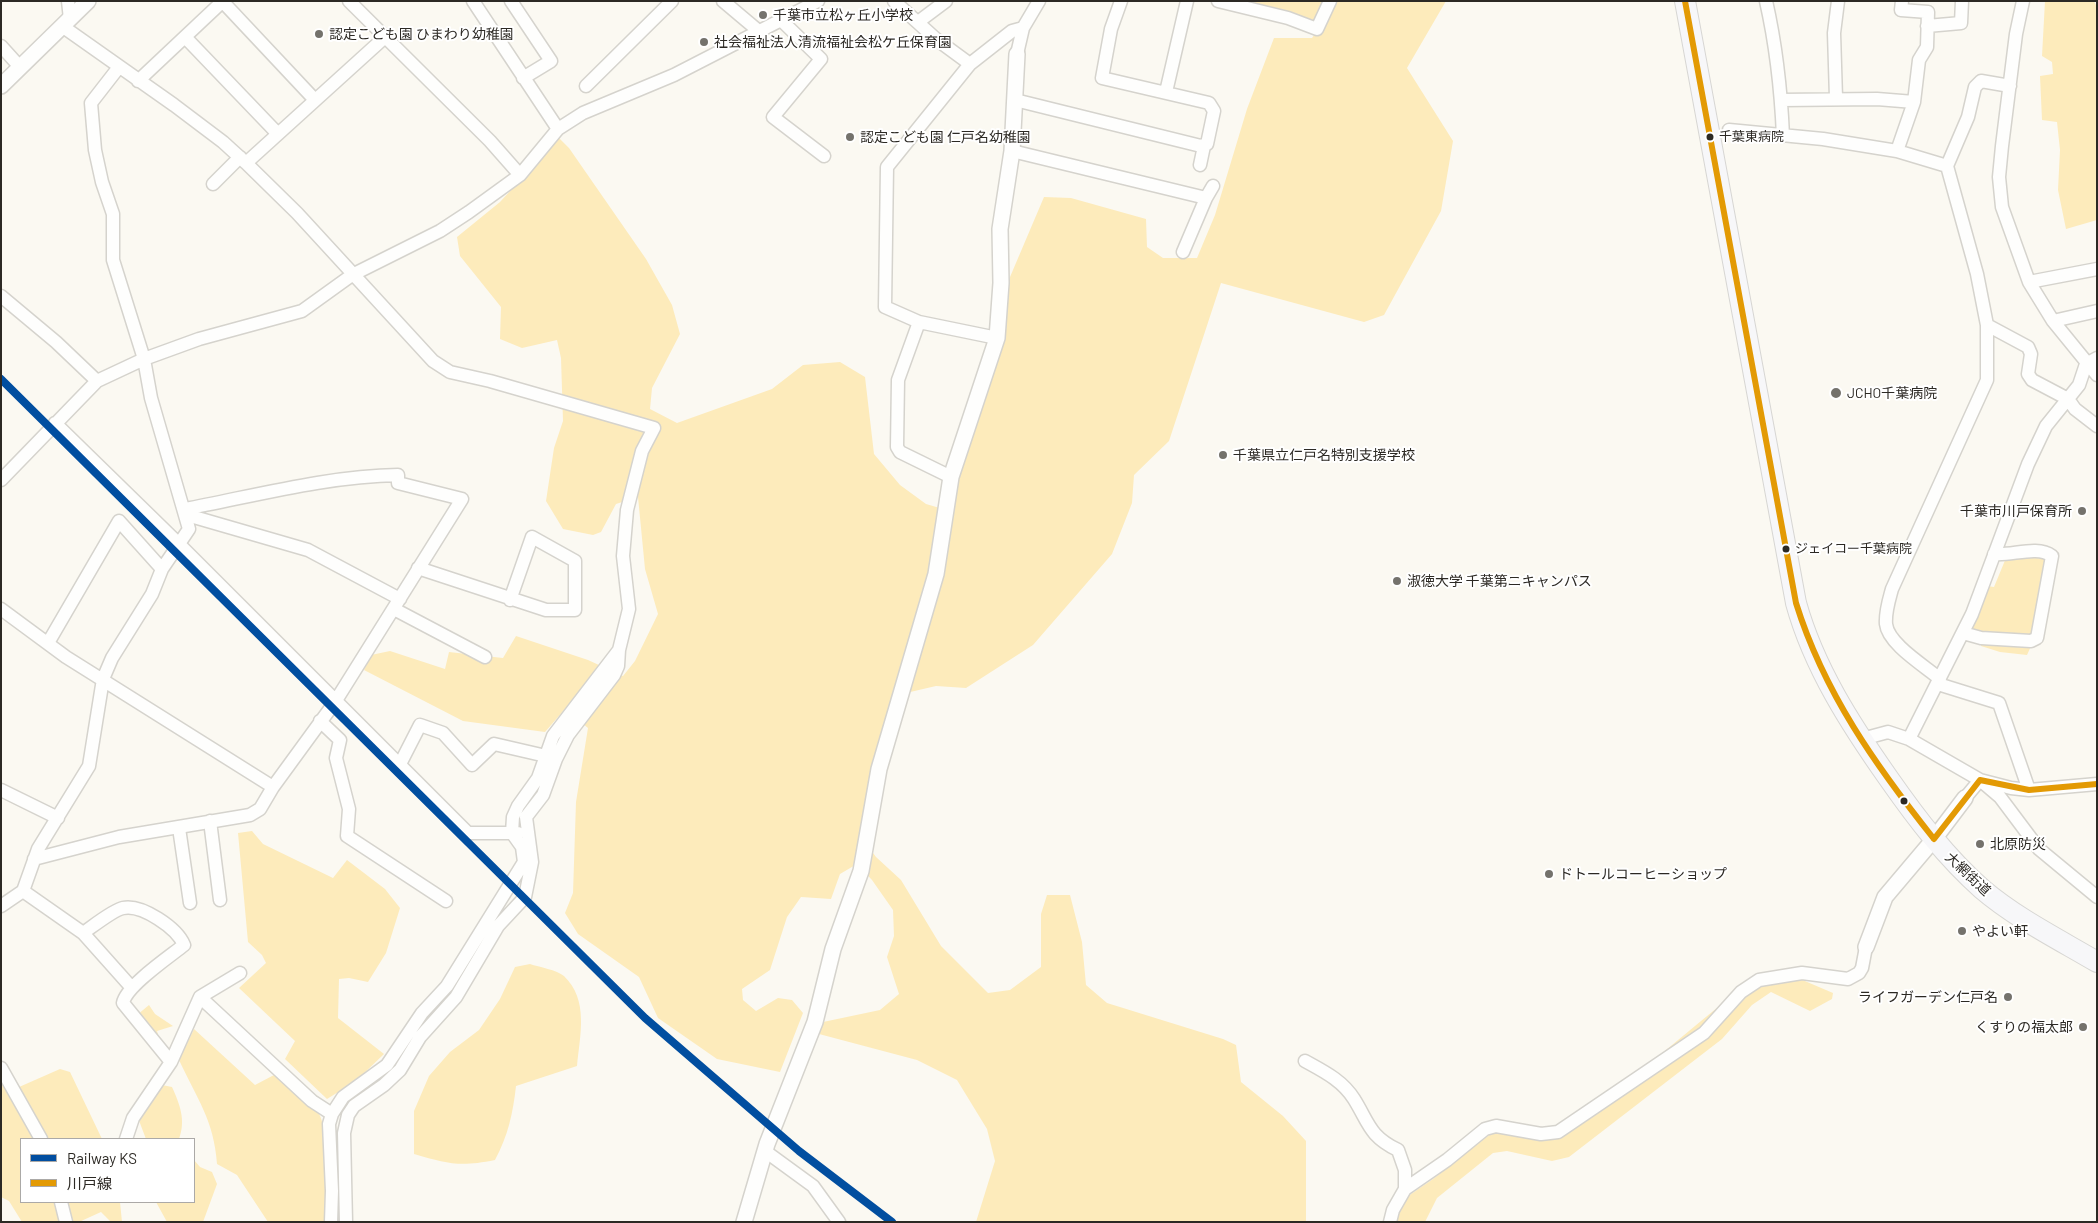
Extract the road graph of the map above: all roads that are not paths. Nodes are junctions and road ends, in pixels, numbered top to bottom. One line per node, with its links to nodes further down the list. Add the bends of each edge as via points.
1 (68, 1): 24 (street)
2 (88, 1): 24 (street)
3 (223, 1): 31 (street); 44 (street)
4 (349, 1): 30 (street)
5 (473, 1): 37 (street)
6 (511, 1): 37 (street, via 551,61)
7 (672, 1): 40 (street)
8 (723, 1): 29 (street)
9 (818, 1): 25 (street)
10 (894, 1): 26 (street)
11 (946, 1): 26 (street)
12 (1039, 1): 28 (street)
13 (1121, 1): 42 (street, via 1111,29 1102,78)
14 (1188, 1): 42 (street)
15 (1218, 1): 23 (street)
16 (1330, 1): 23 (street, via 1317,29)
17 (1685, 1): 98 (main road, 大網街道, via 1796,603 1811,649)
18 (1766, 1): 46 (street)
19 (1838, 1): 43 (street, via 1834,33)
20 (1902, 1): 27 (street, via 1901,10 1928,12)
21 (1962, 1): 27 (street, via 1961,23)
22 (2024, 1): 41 (street, via 2016,34)
23 (1242, 4)
24 (66, 22): 35 (street); 36 (street)
25 (782, 22): 29 (street); 55 (street, via 821,59 773,116)
26 (918, 22): 34 (street)
27 (1927, 26): 47 (street, via 1927,47 1919,60)
28 (1022, 28): 33 (street); 34 (street, via 1012,31)
29 (760, 33): 48 (street, via 648,87 583,113)
30 (385, 36): 44 (street); 59 (street)
31 (185, 37): 38 (street); 50 (street)
32 (1, 46): 35 (street)
33 (1017, 54): 45 (street)
34 (970, 64): 70 (street, via 887,167 884,307)
35 (20, 67): 39 (street)
36 (119, 67): 38 (street); 73 (street, via 91,103 92,128 102,182 113,214 112,260)
37 (523, 78): 48 (street)
38 (138, 80): 56 (street)
39 (1, 86)
40 (586, 86)
41 (2010, 86): 58 (street, via 1982,81 1975,87 1968,117); 66 (street, via 1999,177 2002,207)
42 (1166, 92): 52 (street, via 1213,106)
43 (1836, 98): 46 (street); 47 (street)
44 (316, 100): 50 (street)
45 (1015, 100): 52 (street); 54 (street)
46 (1782, 100): 51 (street)
47 (1914, 102): 53 (street)
48 (558, 129): 59 (street)
49 (1729, 130): 51 (street)
50 (278, 134): 56 (street)
51 (1783, 136): 53 (street)
52 (1204, 146): 57 (street)
53 (1897, 150): 58 (street)
54 (1012, 151): 62 (street); 72 (street, via 1000,229)
55 (824, 156)
56 (243, 160): 60 (street); 65 (street, via 297,213)
57 (1200, 165)
58 (1947, 166): 71 (street, via 1977,274)
59 (520, 175): 65 (street, via 440,230)
60 (213, 184)
61 (1213, 186): 62 (street)
62 (1206, 198): 63 (street)
63 (1183, 252)
64 (2097, 269): 66 (street)
65 (352, 275): 73 (street, via 302,312 199,339); 92 (street, via 433,361 450,372 654,428 642,451 626,510 623,556 629,609)
66 (2029, 282): 69 (street)
67 (1, 296): 76 (street)
68 (2097, 311): 69 (street)
69 (2053, 321): 74 (street)
70 (919, 322): 72 (street); 80 (street, via 898,380 897,447 900,452)
71 (1987, 325): 77 (street, via 2028,347 2031,354 2028,374 2032,380); 95 (street, via 1987,380 1892,589 1887,607 1886,625 1892,640)
72 (997, 338): 80 (street)
73 (144, 359): 76 (street); 82 (street, via 151,398)
74 (2091, 361): 75 (street); 77 (street)
75 (2097, 375)
76 (96, 381): 78 (street)
77 (2068, 399): 79 (street, via 2075,409); 84 (street, via 2046,426)
78 (53, 425): 81 (street); 83 (street)
79 (2097, 426)
80 (951, 476): 133 (street, via 936,574 879,769 861,871 833,950 815,1022)
81 (1, 480)
82 (186, 512): 83 (street, via 189,528); 85 (street, via 316,484 398,475 398,484 462,499); 88 (street, via 308,550)
83 (180, 545): 86 (street); 96 (street)
84 (1994, 554): 90 (street); 90 (street, via 2008,556 2023,552 2052,556 2037,638 2030,642)
85 (418, 568): 87 (street); 88 (street)
86 (162, 569): 91 (street, via 119,521); 94 (street, via 152,594 112,658)
87 (510, 600): 87 (street, via 532,537 575,561 576,610 546,610)
88 (397, 604): 93 (street); 96 (street)
89 (1, 609): 91 (street)
90 (1963, 633): 95 (street)
91 (48, 642): 94 (street)
92 (620, 650): 100 (street, via 552,736); 112 (street, via 614,675 568,735 543,796 526,817)
93 (486, 656)
94 (103, 679): 104 (street); 108 (street, via 89,766)
95 (1939, 681): 99 (street); 105 (street, via 1999,703)
96 (335, 702): 97 (street); 101 (street)
97 (322, 719): 104 (street); 118 (street, via 340,740 336,758 349,809 347,836)
98 (1862, 739): 99 (street, via 1888,732); 113 (main road, 大網街道)
99 (1909, 739): 102 (street)
100 (546, 756): 101 (street, via 494,744 472,765 443,733 420,725); 111 (street, via 538,778 515,811)
101 (399, 766): 111 (street, via 468,833)
102 (1980, 780): 105 (street); 107 (street); 116 (street, via 2000,797 2039,849)
103 (2097, 784): 105 (street)
104 (273, 787): 109 (street, via 260,809 250,814)
105 (2029, 790)
106 (2, 792): 108 (street)
107 (1965, 798): 113 (street)
108 (58, 818): 114 (street)
109 (210, 821): 110 (street); 117 (street)
110 (179, 828): 114 (street, via 124,836); 119 (street)
111 (512, 833): 112 (street); 130 (street, via 522,847 524,862 447,986 422,1013 387,1064 343,1097)
112 (526, 833): 138 (street, via 532,862 525,897 498,926 456,997 420,1037 400,1070 354,1106 348,1115 344,1133)
113 (1934, 839): 122 (street, via 1885,897); 123 (main road, 大網街道, via 1963,871 1999,902)
114 (34, 859): 115 (street)
115 (23, 892): 120 (street); 121 (street)
116 (2095, 892)
117 (220, 900)
118 (446, 901)
119 (190, 903)
120 (1, 906)
121 (83, 933): 125 (street); 125 (street, via 123,908 145,910 180,937 184,945)
122 (1866, 947): 134 (street, via 1862,968 1848,979 1802,973 1759,980 1741,992 1704,1033 1558,1132 1541,1134 1496,1126 1485,1129)
123 (2097, 962)
124 (240, 973): 126 (street)
125 (132, 988): 128 (street, via 123,1003)
126 (200, 997): 128 (street); 130 (street, via 312,1101)
127 (1305, 1061): 134 (street, via 1336,1079 1353,1098 1366,1125 1386,1144 1398,1150 1405,1170)
128 (171, 1062): 132 (street, via 134,1118)
129 (1, 1068): 131 (street)
130 (332, 1114): 137 (street, via 329,1124)
131 (40, 1138)
132 (126, 1138)
133 (766, 1148): 139 (street); 140 (street, via 814,1186)
134 (1405, 1189): 141 (street)
135 (61, 1203): 136 (street)
136 (66, 1222)
137 (331, 1222)
138 (346, 1222)
139 (744, 1222)
140 (839, 1222)
141 (1390, 1222)

